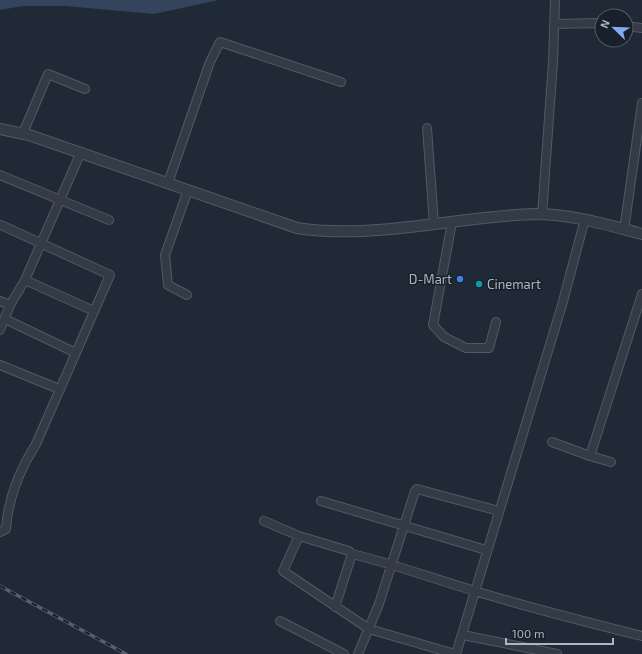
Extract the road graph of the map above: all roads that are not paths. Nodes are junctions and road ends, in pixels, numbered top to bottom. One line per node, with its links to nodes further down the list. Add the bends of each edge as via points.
1 (555, 0): 3 (street)
2 (594, 23): 3 (street)
3 (554, 24): 15 (street)
4 (342, 82): 12 (street, via 220,42 210,62)
5 (85, 89): 9 (street, via 48,74)
6 (642, 103): 21 (street)
7 (427, 128): 19 (street)
8 (0, 129): 9 (street)
9 (23, 133): 10 (street)
10 (81, 152): 12 (street); 14 (street)
11 (0, 175): 14 (street)
12 (168, 183): 13 (street)
13 (188, 190): 19 (street, via 297,228 320,232); 26 (street, via 165,255 168,285)
14 (59, 199): 17 (street); 23 (street)
15 (542, 215): 16 (street); 18 (street)
16 (585, 219): 21 (street); 40 (street)
17 (109, 220)
18 (452, 222): 19 (street); 31 (street, via 433,325 444,337 466,348 489,348)
19 (434, 224)
20 (1, 225): 23 (street)
21 (624, 230): 22 (street)
22 (642, 234)
23 (41, 242): 24 (street); 29 (street, via 110,275)
24 (25, 280): 28 (street); 29 (street)
25 (642, 294): 37 (street)
26 (187, 295)
27 (0, 301): 28 (street)
28 (10, 305): 30 (street)
29 (94, 311): 33 (street)
30 (5, 319): 32 (street); 33 (street)
31 (496, 322)
32 (0, 330)
33 (76, 353): 35 (street)
34 (0, 366): 35 (street)
35 (59, 389): 43 (street, via 15,487 6,516 6,529)
36 (552, 442): 37 (street)
37 (590, 456): 38 (street)
38 (611, 462)
39 (321, 501): 42 (street)
40 (499, 511): 42 (street, via 417,489); 45 (street)
41 (264, 521): 44 (street)
42 (404, 525): 45 (street); 47 (street)
43 (0, 532)
44 (299, 536): 46 (street); 49 (street, via 283,571)
45 (486, 550): 48 (street)
46 (352, 554): 47 (street); 49 (street)
47 (392, 564): 48 (street); 51 (street)
48 (474, 591): 52 (street); 53 (street)
49 (335, 607): 51 (street)
50 (280, 621): 54 (street)
51 (369, 629): 55 (street); 56 (street)
52 (463, 635): 56 (street); 57 (street)
53 (642, 636)
54 (344, 654)
55 (358, 654)
56 (455, 654)
57 (557, 654)

